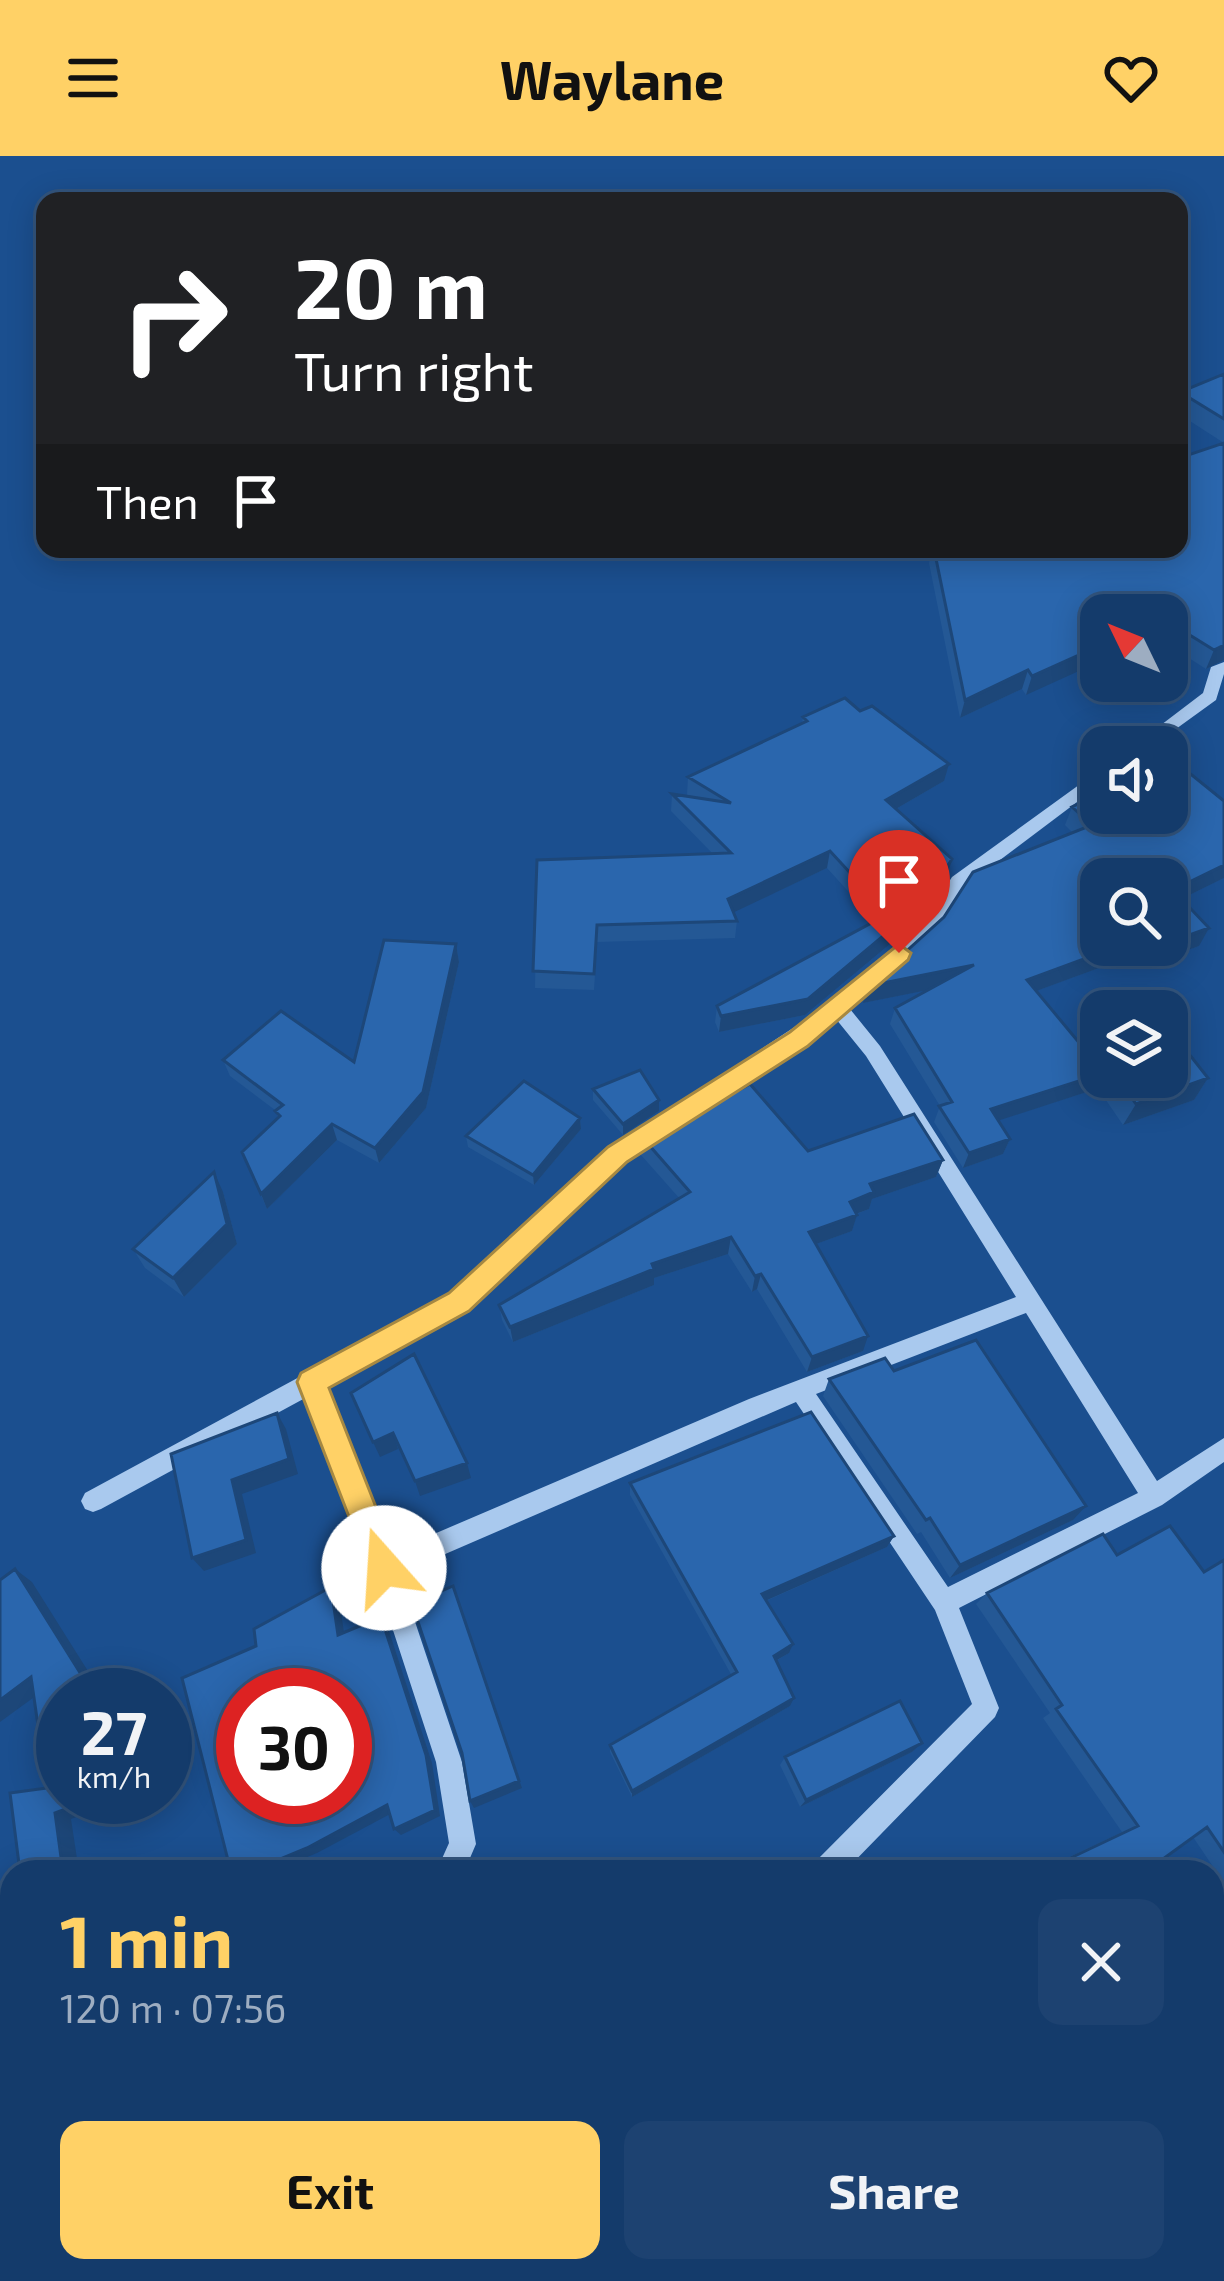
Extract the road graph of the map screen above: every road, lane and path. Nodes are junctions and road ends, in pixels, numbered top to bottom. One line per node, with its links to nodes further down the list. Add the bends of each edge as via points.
1 (1224, 667): 2 (street, via 1217,671)
2 (1217, 702): 3 (street)
3 (1176, 726)
4 (1080, 791): 5 (street, via 958,882 930,926)
5 (838, 1008): 6 (street); 7 (street, via 618,1154 459,1302)
6 (1030, 1301): 8 (street); 10 (street)
7 (312, 1382): 11 (street); 12 (street)
8 (801, 1390): 12 (street); 13 (street)
9 (1224, 1450): 10 (street)
10 (1154, 1497): 13 (street)
11 (93, 1501)
12 (384, 1568): 14 (street, via 449,1762 464,1844)
13 (944, 1602): 15 (street, via 986,1708)
14 (456, 1860)
15 (837, 1860)

